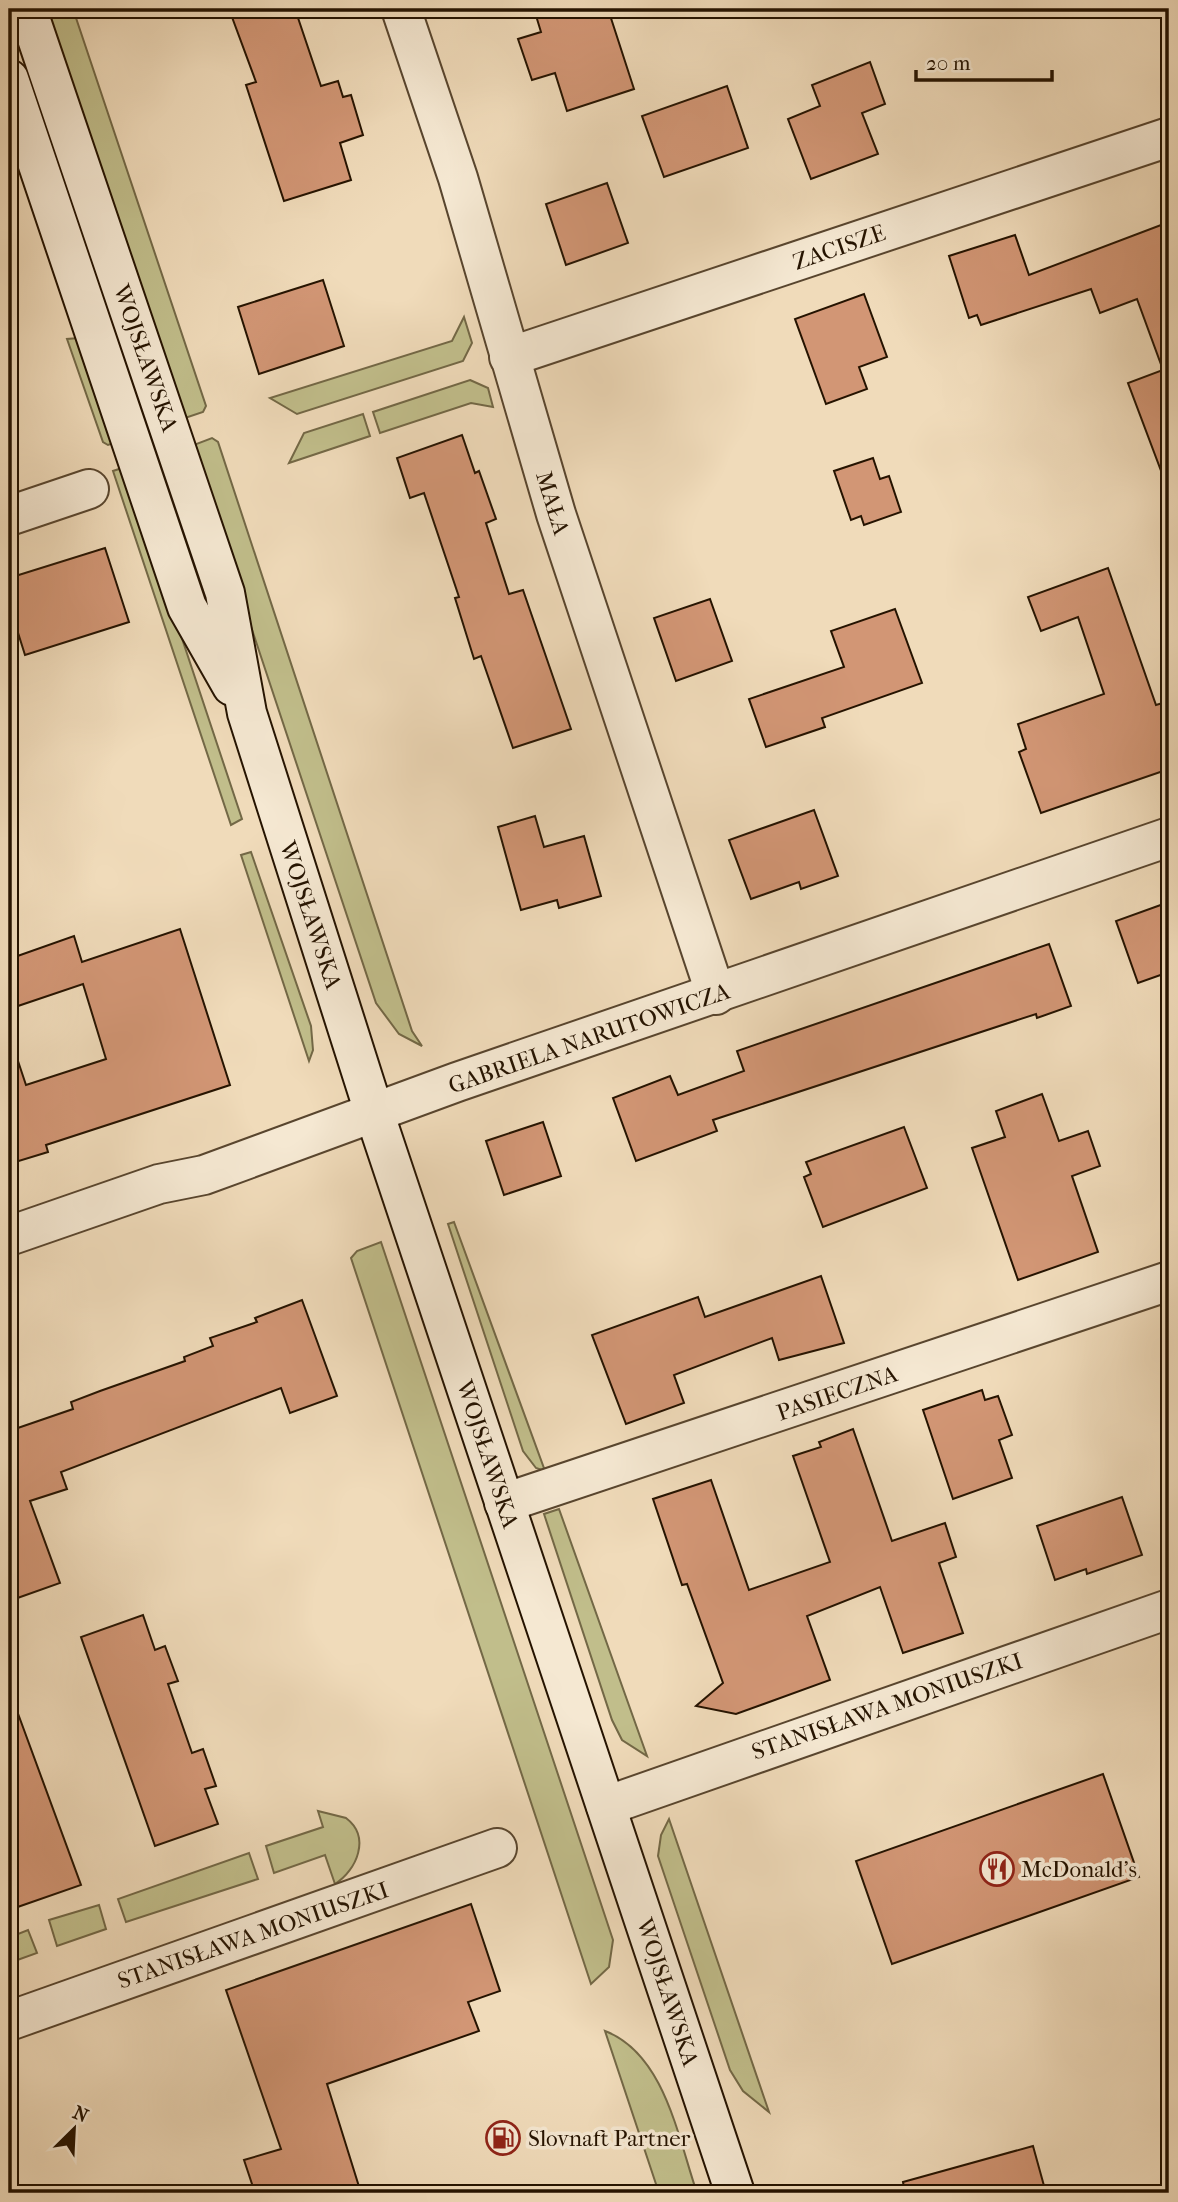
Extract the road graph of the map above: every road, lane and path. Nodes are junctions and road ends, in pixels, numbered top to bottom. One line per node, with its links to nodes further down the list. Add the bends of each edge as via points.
1 (27, 9): 8 (street, WOJSŁAWSKA, via 225,593)
2 (401, 9): 5 (street, MAŁA, via 458,178)
3 (9, 79): 8 (street, WOJSŁAWSKA, via 187,607)
4 (1169, 137): 5 (street, ZACISZE)
5 (509, 357): 10 (street, MAŁA, via 556,514)
6 (89, 489): 7 (street)
7 (9, 516)
8 (247, 713): 11 (street, WOJSŁAWSKA)
9 (1169, 837): 10 (street, GABRIELA NARUTOWICZA)
10 (716, 995): 11 (street, GABRIELA NARUTOWICZA)
11 (374, 1112): 12 (street, GABRIELA NARUTOWICZA, via 204,1175 159,1184); 14 (street, WOJSŁAWSKA)
12 (9, 1236)
13 (1169, 1281): 14 (street, PASIECZNA)
14 (504, 1503): 16 (street, WOJSŁAWSKA)
15 (1169, 1609): 16 (street, STANISŁAWA MONIUSZKI)
16 (606, 1806): 19 (street, WOJSŁAWSKA)
17 (497, 1848): 18 (street, STANISŁAWA MONIUSZKI)
18 (9, 2021)
19 (734, 2193)

